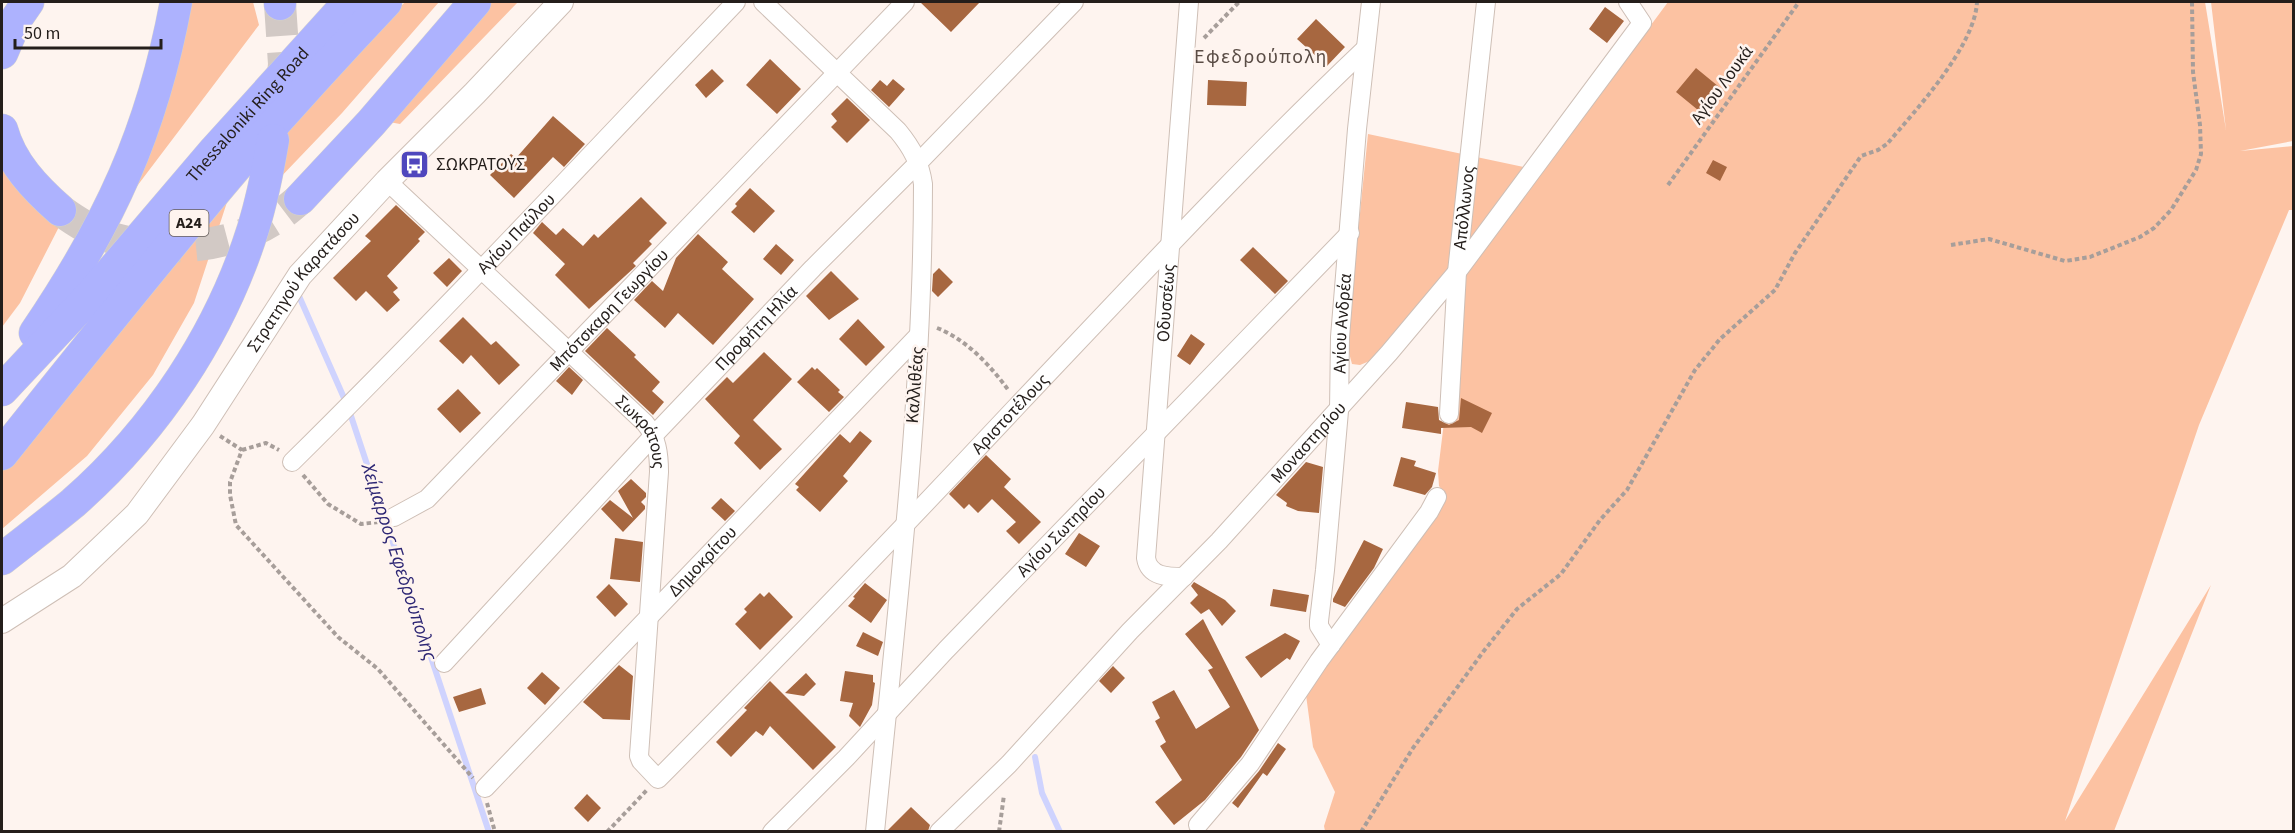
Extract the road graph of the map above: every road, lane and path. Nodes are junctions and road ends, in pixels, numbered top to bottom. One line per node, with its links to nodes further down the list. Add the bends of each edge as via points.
1 (28, 2): 20 (highway)
2 (176, 2): 37 (highway, via 153,98 122,184 94,241)
3 (349, 2): 37 (highway, Thessaloniki Ring Road / Α24, via 93,293)
4 (386, 2): 45 (highway, Α24, via 237,167)
5 (475, 2): 28 (highway)
6 (561, 2): 26 (street, Στρατηγού Καρατάσου)
7 (736, 2): 33 (street, Αγίου Παύλου)
8 (763, 2): 22 (street, Καλλιθέας)
9 (904, 2): 22 (street, Μπότσκαρη Γεωργίου)
10 (1074, 2): 25 (street, Προφήτη Ηλία)
11 (1189, 2): 21 (street, Οδυσσέως)
12 (1239, 2): 21 (path)
13 (1371, 2): 19 (street, Αγίου Ανδρέα)
14 (1486, 2): 34 (street, Απόλλωνος)
15 (1628, 2): 34 (street, Μοναστηρίου, via 1642,23)
16 (1799, 2): 27 (path, Αγίου Λουκά)
17 (1977, 2): 69 (path, via 1959,56 1887,144 1861,156 1795,253 1775,290 1720,339 1695,370 1627,490 1561,574 1517,609 1483,652 1413,747)
18 (2192, 2): 32 (path, via 2193,72 2201,154 2196,170 2171,210 2154,228 2115,248 2065,261 1989,239)
19 (1364, 50): 30 (street, Αγίου Ανδρέα); 31 (street, Αριστοτέλους)
20 (2, 53)
21 (1185, 57): 31 (street, Οδυσσέως)
22 (837, 72): 25 (street, Καλλιθέας, via 898,131); 36 (street, Μπότσκαρη Γεωργίου)
23 (2, 130): 29 (highway, via 21,169)
24 (273, 140): 50 (highway, via 261,199 241,263 183,377 144,430 97,480)
25 (919, 162): 35 (street, Καλλιθέας, via 923,198); 43 (street, Προφήτη Ηλία)
26 (387, 181): 33 (street, Σωκράτους); 41 (street, Στρατηγού Καρατάσου, via 300,275)
27 (1668, 185)
28 (300, 199)
29 (60, 210)
30 (1350, 232): 39 (street, Αγίου Ανδρέα, via 1340,337); 42 (street, Αγίου Σωτηρίου)
31 (1171, 244): 38 (street, Αριστοτέλους); 42 (street, Οδυσσέως)
32 (1951, 245)
33 (483, 269): 36 (street, Σωκράτους); 46 (street, Αγίου Παύλου)
34 (1457, 272): 39 (street, Μοναστηρίου); 40 (street, Απόλλωνος)
35 (918, 336): 38 (path, via 929,324 963,342 1008,390); 49 (street, Καλλιθέας); 53 (street, Δημοκρίτου)
36 (569, 351): 43 (street, Σωκράτους, via 645,423); 48 (street, Μπότσκαρη Γεωργίου, via 428,499)
37 (7, 383)
38 (1017, 407): 49 (street, Αριστοτέλους)
39 (1339, 411): 51 (street, Μοναστηρίου); 56 (street, Αγίου Ανδρέα, via 1319,621)
40 (1449, 414)
41 (203, 425): 44 (path); 52 (street, Στρατηγού Καρατάσου, via 137,514)
42 (1157, 430): 51 (street, Οδυσσέως, via 1147,563 1161,576); 58 (street, Αγίου Σωτηρίου)
43 (653, 436): 53 (street, Σωκράτους, via 659,472); 57 (street, Προφήτη Ηλία)
44 (242, 450): 46 (path, via 266,444); 61 (path, via 230,482 236,525 338,637 378,669)
45 (2, 454)
46 (292, 462): 48 (path, via 328,504 361,524)
47 (1437, 497): 56 (street)
48 (394, 517)
49 (906, 524): 58 (street, Καλλιθέας); 60 (street, Αριστοτέλους)
50 (2, 559)
51 (1184, 577): 59 (street, Μοναστηρίου)
52 (67, 580): 54 (street); 55 (street, via 52,599)
53 (648, 617): 60 (street, Σωκράτους, via 639,756); 61 (street, Δημοκρίτου)
54 (2, 621)
55 (2, 639)
56 (1330, 645): 62 (street, via 1250,764)
57 (444, 663)
58 (887, 714): 65 (street, Αγίου Σωτηρίου); 66 (street, Καλλιθέας)
59 (1009, 764): 67 (street, Μοναστηρίου); 68 (path)
60 (658, 779): 64 (path)
61 (485, 788): 63 (path)
62 (1198, 825)
63 (495, 831)
64 (607, 831)
65 (772, 831)
66 (874, 831)
67 (939, 831)
68 (999, 831)
69 (1360, 831)

